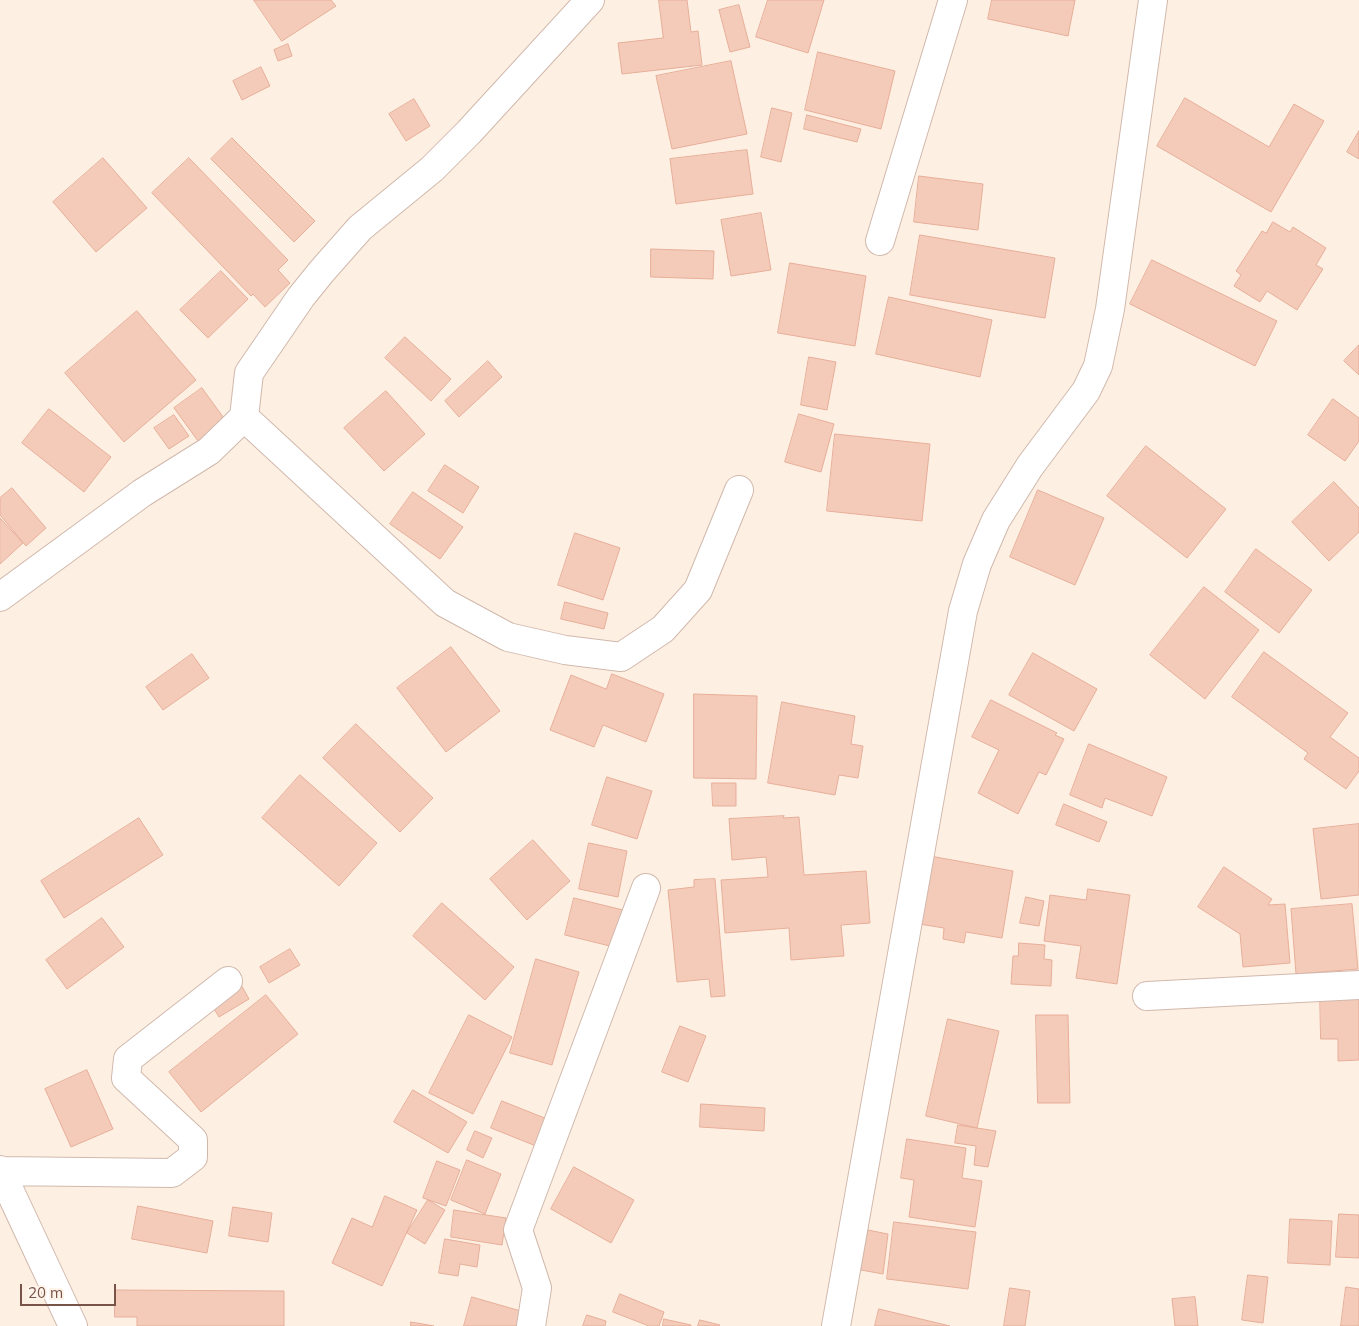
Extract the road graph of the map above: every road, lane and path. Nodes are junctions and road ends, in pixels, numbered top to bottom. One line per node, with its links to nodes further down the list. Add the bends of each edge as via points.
1 (590, 0): 5 (street, via 469,132 432,169 360,228 322,271 249,373)
2 (952, 0): 4 (street)
3 (1153, 0): 15 (street, via 1110,309 1098,366 1086,391 1030,466 996,520 977,564 963,611)
4 (880, 241)
5 (244, 417): 6 (street, via 445,603 508,637 565,650 621,657 663,629 698,590); 7 (street, via 209,451 142,493)
6 (740, 490)
7 (0, 597)
8 (646, 888): 14 (street, via 518,1230 537,1288)
9 (228, 982): 12 (street, via 128,1059 126,1078 194,1140 192,1157 172,1173)
10 (1359, 985): 11 (street)
11 (1147, 996)
12 (0, 1171): 13 (street)
13 (73, 1326)
14 (531, 1326)
15 (836, 1326)

